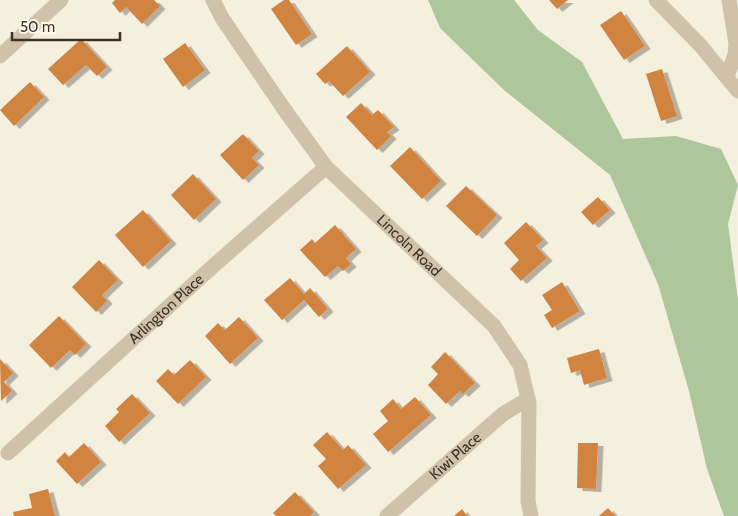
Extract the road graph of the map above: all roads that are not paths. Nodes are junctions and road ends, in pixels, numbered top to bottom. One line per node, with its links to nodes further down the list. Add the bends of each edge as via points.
1 (61, 0): 5 (street)
2 (213, 0): 8 (street, Lincoln Road)
3 (656, 0): 6 (street)
4 (729, 0): 6 (street, via 736,44)
5 (0, 56)
6 (726, 76): 7 (street)
7 (738, 91)
8 (326, 167): 9 (street, Lincoln Road, via 494,326 520,364); 10 (street, Arlington Place)
9 (528, 399): 11 (street, Kiwi Place, via 503,414); 12 (street, Lincoln Road, via 528,501)
10 (8, 453)
11 (387, 516)
12 (531, 516)

